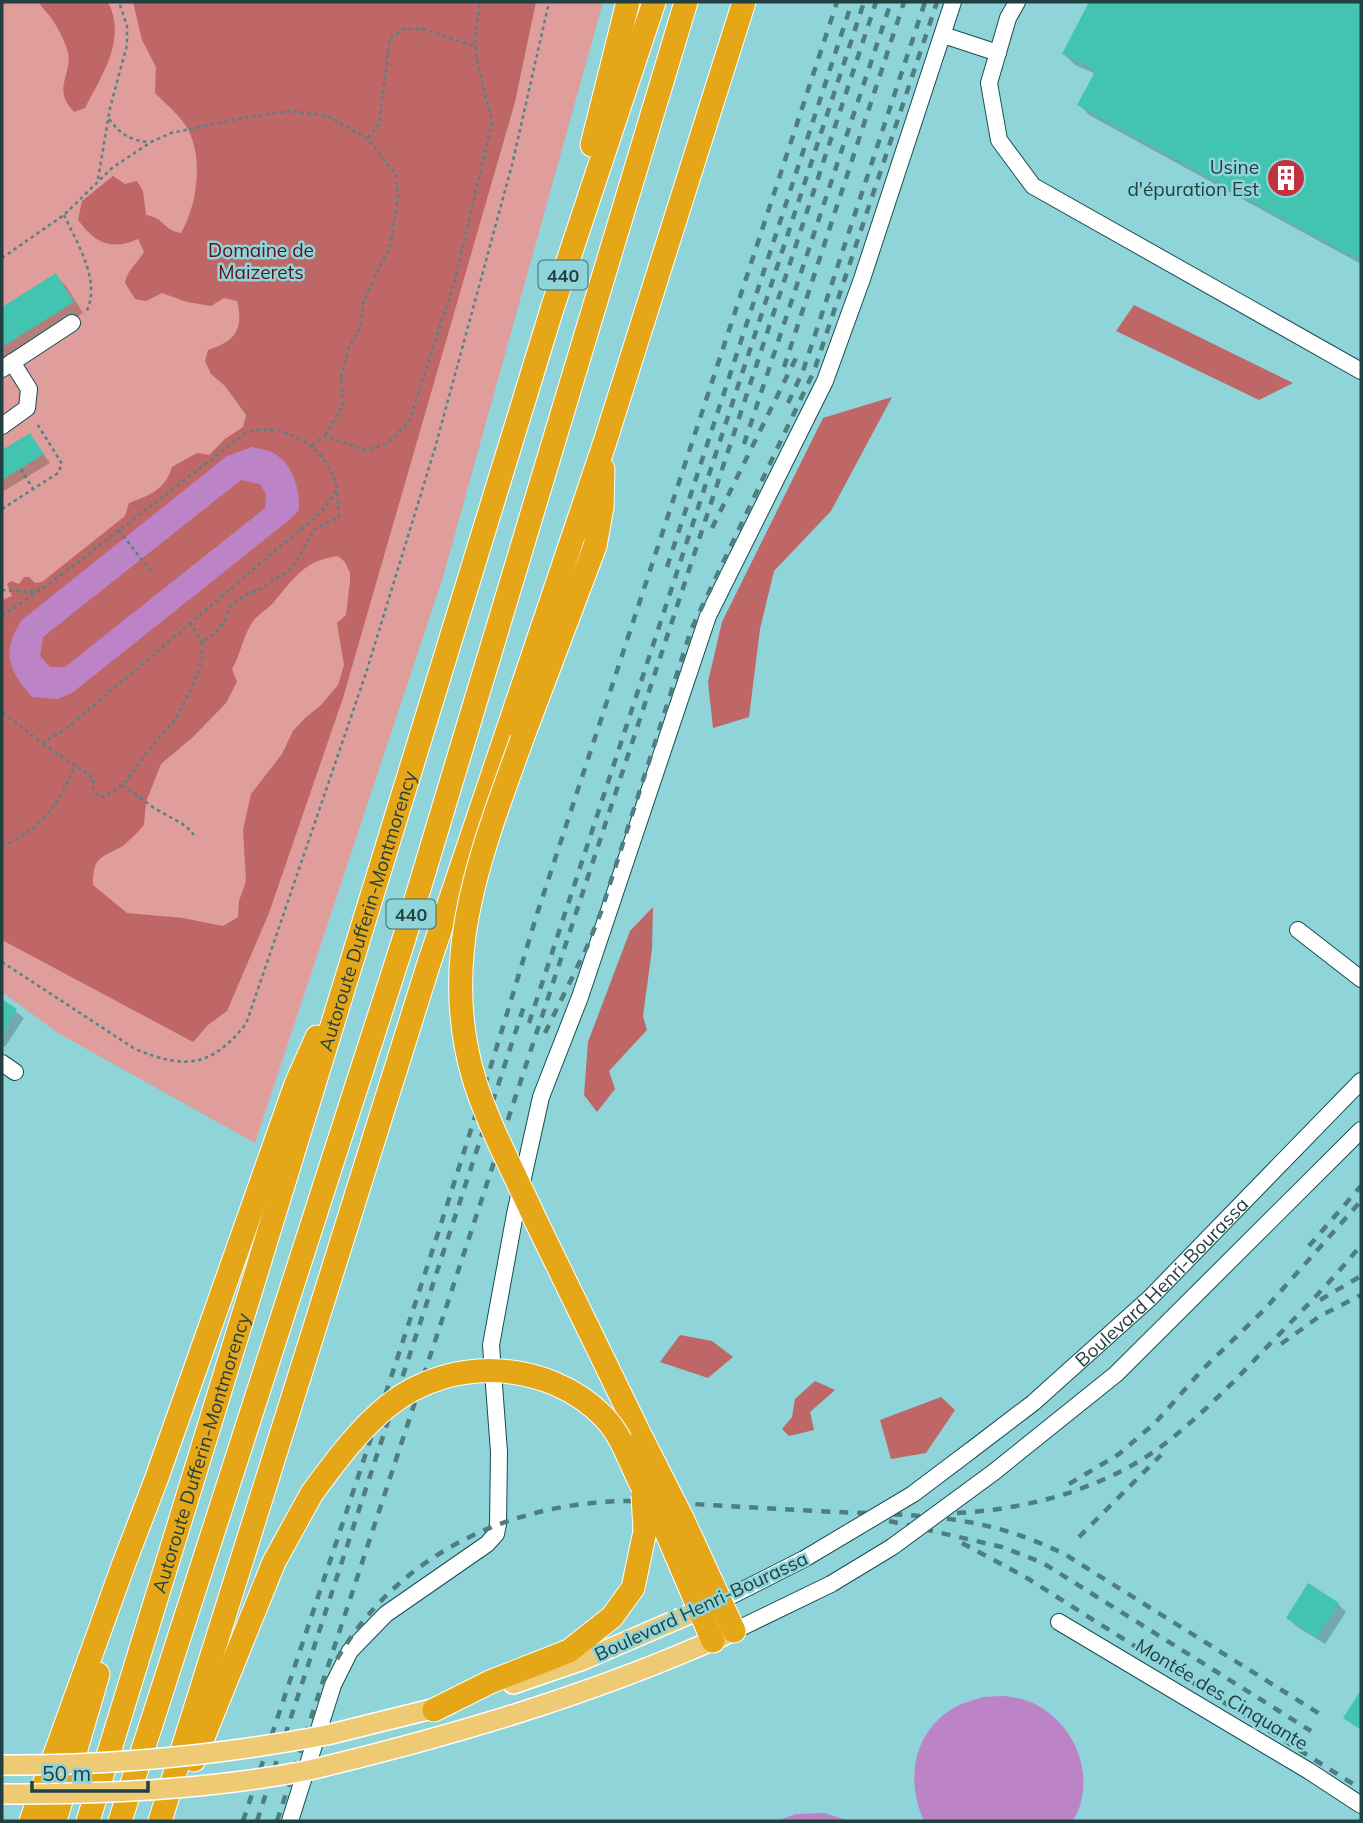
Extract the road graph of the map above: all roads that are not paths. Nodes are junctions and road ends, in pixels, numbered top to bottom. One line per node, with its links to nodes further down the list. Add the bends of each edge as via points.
1 (628, 2): 9 (highway)
2 (654, 2): 9 (highway, Autoroute Dufferin-Montmorency / 440)
3 (686, 2): 32 (highway, Autoroute Dufferin-Montmorency / 440, via 404,939)
4 (744, 2): 14 (highway)
5 (953, 2): 7 (street)
6 (1017, 2): 8 (street)
7 (943, 35): 8 (street); 35 (street, via 825,381 708,616 580,997 541,1097 491,1345 499,1452 496,1534 386,1614 350,1651 332,1685)
8 (998, 53): 12 (street, via 989,83 999,140 1033,186)
9 (552, 309): 16 (highway, Autoroute Dufferin-Montmorency / 440)
10 (72, 323): 11 (street)
11 (7, 365): 13 (street, via 29,389 27,408)
12 (1361, 371)
13 (2, 426)
14 (604, 445): 21 (highway, bridge, via 602,508 595,546 473,880 462,942 460,1003 475,1081 490,1120); 33 (highway, via 429,963)
15 (1298, 930): 17 (street)
16 (356, 952): 20 (highway, via 296,1084); 31 (highway, Autoroute Dufferin-Montmorency / 440)
17 (1361, 979)
18 (1361, 1081): 22 (street, Boulevard Henri-Bourassa, bridge, via 1150,1298 1033,1402 913,1494 804,1559)
19 (1361, 1130): 24 (street, Boulevard Henri-Bourassa, bridge, via 1116,1374 994,1472 892,1547 831,1584)
20 (156, 1480): 29 (highway); 30 (highway)
21 (664, 1527): 22 (highway); 25 (highway, via 633,1588 612,1617 569,1651); 34 (highway, bridge, via 645,1506 624,1444 606,1419 566,1388 542,1378 487,1369 416,1387 362,1430 294,1523)
22 (711, 1605): 24 (highway); 25 (main road, Boulevard Henri-Bourassa, via 583,1660)
23 (1059, 1622): 28 (street, Montée des Cinquante)
24 (723, 1636): 27 (main road, Boulevard Henri-Bourassa, bridge, via 612,1683 516,1715 310,1770 154,1790)
25 (434, 1710): 26 (main road, Boulevard Henri-Bourassa, bridge, via 260,1748 66,1765)
26 (2, 1765)
27 (2, 1794)
28 (1361, 1805)
29 (30, 1821)
30 (55, 1821)
31 (88, 1821)
32 (120, 1821)
33 (160, 1821)
34 (170, 1821)
35 (290, 1821)

